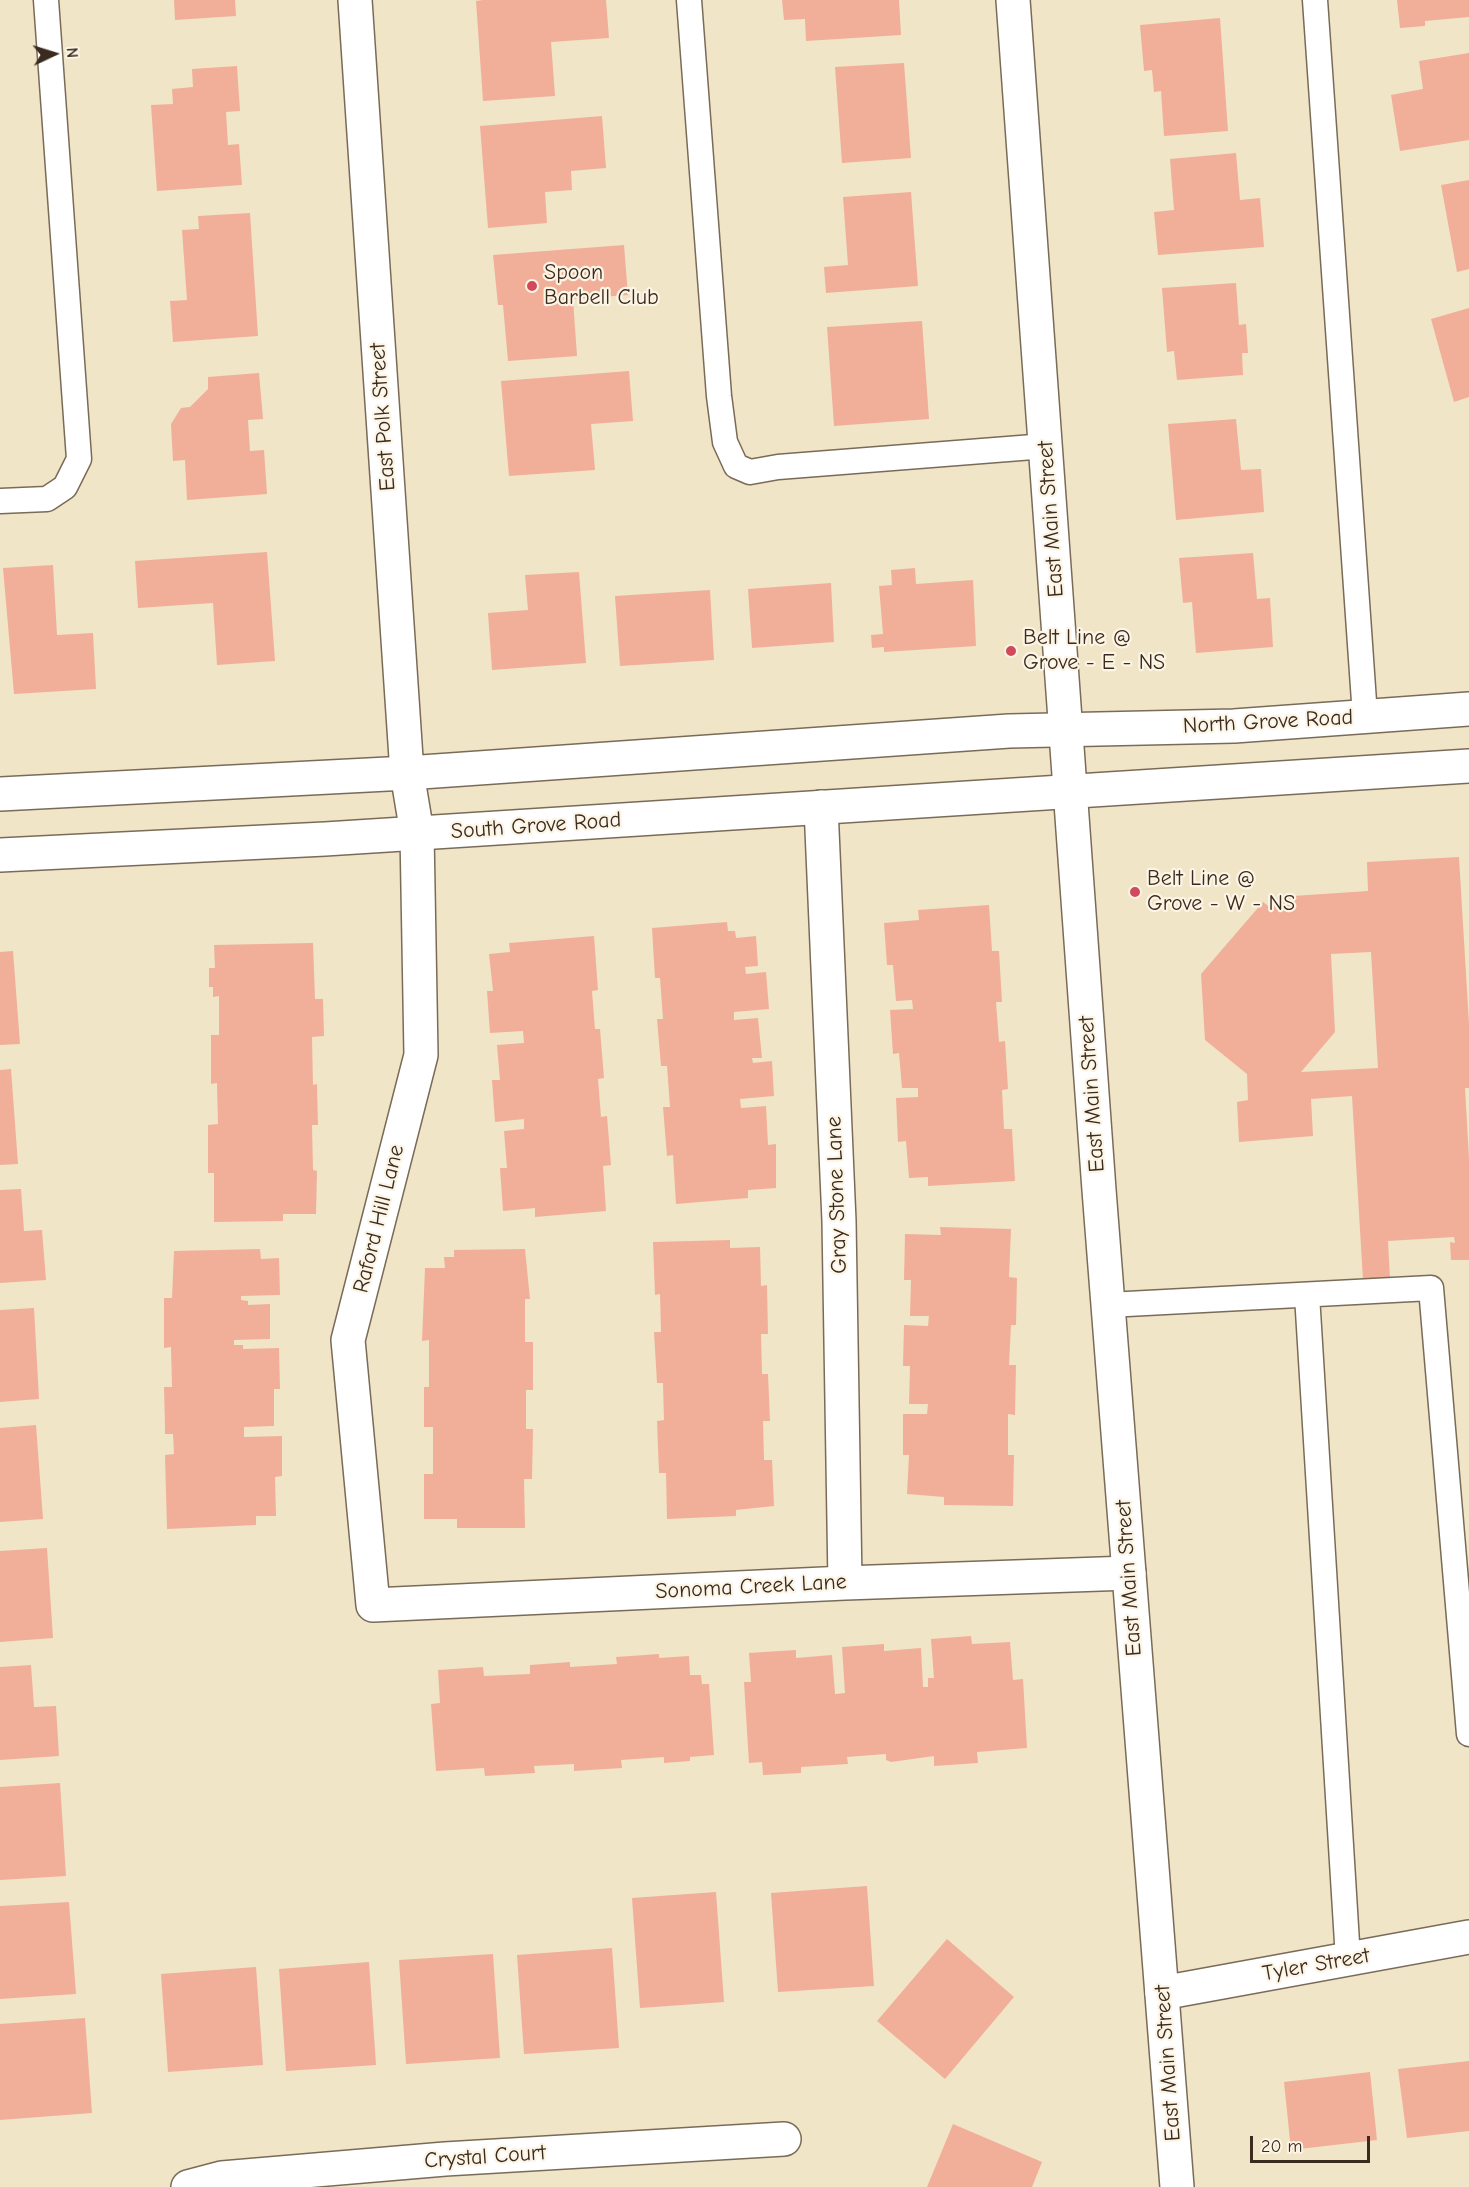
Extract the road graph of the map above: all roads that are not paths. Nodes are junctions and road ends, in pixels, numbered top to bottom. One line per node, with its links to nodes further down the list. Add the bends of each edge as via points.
1 (46, 0): 7 (lane, via 79,459 65,487 47,499)
2 (355, 0): 12 (street, East Polk Street)
3 (689, 0): 6 (lane, via 719,396 725,442 736,466 750,472)
4 (1013, 0): 6 (street, East Main Street)
5 (1315, 0): 9 (lane)
6 (1046, 446): 10 (street, East Main Street)
7 (0, 501)
8 (1469, 709): 9 (street, North Grove Road)
9 (1365, 716): 10 (street, North Grove Road, via 1234,726)
10 (1067, 729): 12 (street); 13 (street, East Main Street)
11 (1469, 766): 13 (street)
12 (406, 773): 14 (street); 16 (street, East Polk Street)
13 (1071, 791): 15 (street, South Grove Road); 19 (street, East Main Street)
14 (0, 794)
15 (821, 807): 16 (street, South Grove Road); 21 (street, Gray Stone Lane, via 839,1221)
16 (417, 833): 17 (street, South Grove Road); 22 (street, Raford Hill Lane, via 421,1056 348,1340)
17 (0, 855)
18 (1307, 1295): 19 (lane); 23 (lane, via 1431,1288); 25 (lane)
19 (1108, 1305): 20 (street, East Main Street)
20 (1129, 1573): 21 (street, Sonoma Creek Lane); 26 (street, East Main Street)
21 (845, 1583): 22 (street, Sonoma Creek Lane)
22 (373, 1605)
23 (1469, 1734)
24 (1469, 1936): 25 (street, Tyler Street)
25 (1348, 1959): 26 (street, Tyler Street)
26 (1162, 1993): 29 (street, East Main Street)
27 (784, 2139): 28 (street, Crystal Court, via 445,2158 222,2178)
28 (188, 2187)
29 (1177, 2187)

